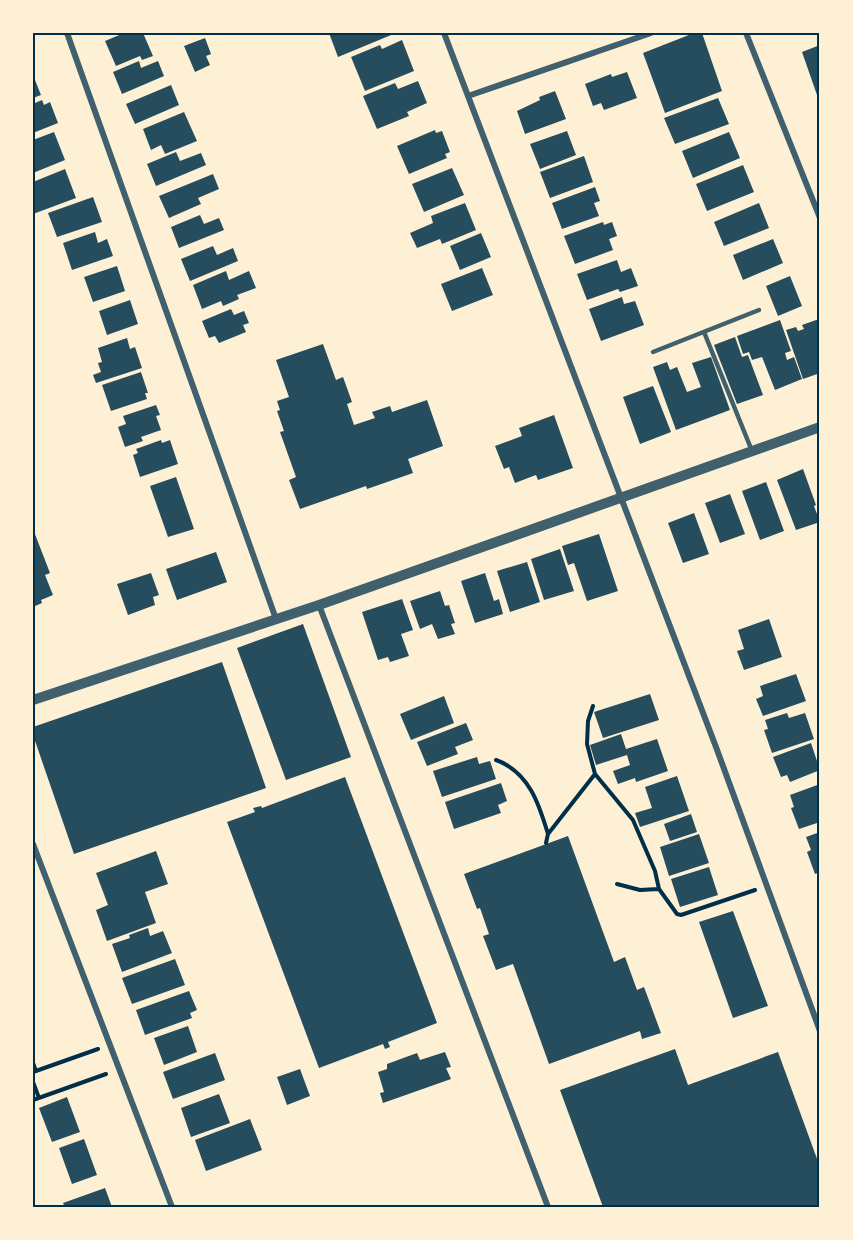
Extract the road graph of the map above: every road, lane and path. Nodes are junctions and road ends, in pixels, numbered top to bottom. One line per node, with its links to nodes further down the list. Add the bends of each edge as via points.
1 (66, 33): 14 (street)
2 (444, 33): 5 (street)
3 (651, 33): 5 (street)
4 (746, 33): 6 (street)
5 (468, 96): 12 (street)
6 (820, 218)
7 (759, 310): 8 (lane)
8 (704, 332): 9 (lane); 11 (lane)
9 (653, 352)
10 (820, 427): 11 (street)
11 (752, 452): 12 (street)
12 (622, 498): 13 (street); 23 (street)
13 (319, 605): 14 (street); 34 (street)
14 (276, 619): 15 (street)
15 (33, 700)
16 (593, 706): 18 (path, via 587,744)
17 (496, 760): 19 (path, via 508,764 523,777 541,810)
18 (595, 774): 19 (path); 24 (path, via 633,820)
19 (548, 834): 20 (path)
20 (546, 843)
21 (33, 844): 26 (street)
22 (617, 884): 24 (path, via 640,890)
23 (767, 886): 24 (path, via 681,915); 25 (street)
24 (659, 889)
25 (820, 1031)
26 (110, 1045): 28 (street); 29 (path)
27 (33, 1064): 29 (path)
28 (119, 1069): 31 (path); 33 (street)
29 (34, 1071)
30 (33, 1082): 31 (path)
31 (39, 1098): 32 (path)
32 (33, 1100)
33 (172, 1207)
34 (548, 1207)

